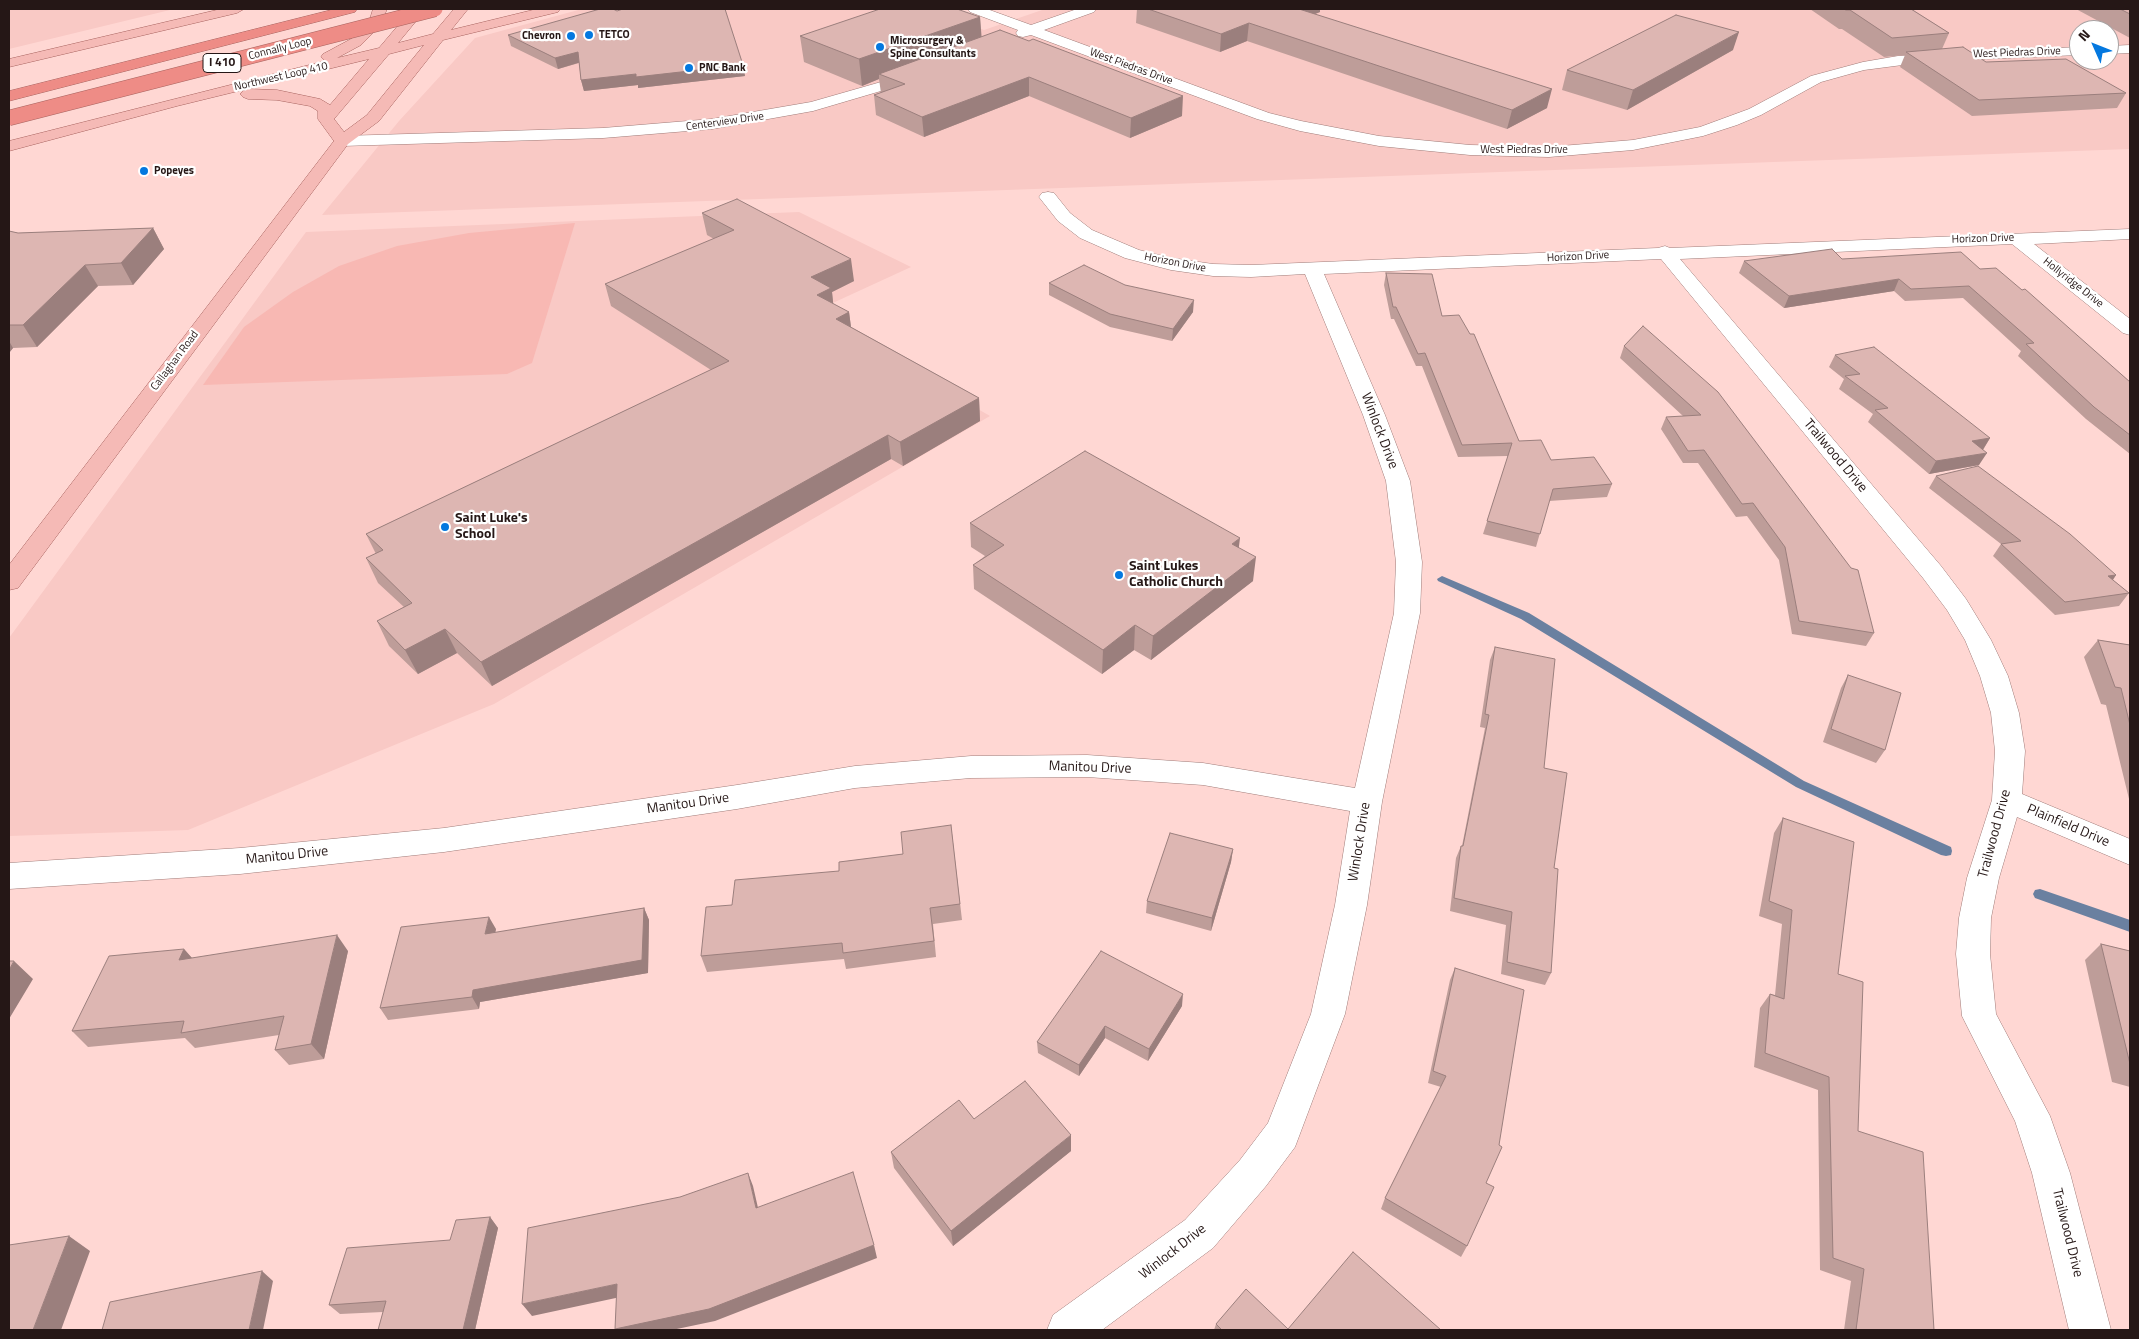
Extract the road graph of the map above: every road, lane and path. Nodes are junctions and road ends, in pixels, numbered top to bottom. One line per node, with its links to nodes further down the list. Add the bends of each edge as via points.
1 (237, 9): 15 (main road)
2 (350, 9): 17 (highway); 19 (highway, Connally Loop / I 410)
3 (380, 9): 18 (main road, via 375,23 356,42)
4 (419, 9): 14 (main road)
5 (435, 9): 21 (highway, Connally Loop / I 410, bridge)
6 (461, 9): 11 (main road, Callaghan Road)
7 (553, 9): 11 (main road, Northwest Loop 410)
8 (975, 9): 10 (street, West Piedras Drive)
9 (1090, 9): 10 (street)
10 (1031, 30): 12 (street); 13 (street, West Piedras Drive, via 1230,105 1300,126 1379,141 1514,152 1593,150 1703,131 1755,112 1816,79 1871,64 1933,56)
11 (435, 39): 14 (main road, Northwest Loop 410); 23 (main road, Callaghan Road, via 373,118)
12 (1008, 39)
13 (2069, 51)
14 (381, 52): 18 (main road, Northwest Loop 410); 22 (main road)
15 (9, 63)
16 (930, 69): 23 (street, Centerview Drive, via 832,101 712,124 628,132)
17 (9, 81)
18 (263, 81): 20 (main road, Northwest Loop 410)
19 (9, 96)
20 (172, 103): 22 (main road, via 222,95 277,95 315,102 326,109); 24 (main road, Northwest Loop 410)
21 (9, 118)
22 (326, 120): 23 (main road)
23 (342, 141): 31 (main road, Callaghan Road)
24 (9, 146)
25 (1048, 197): 29 (street, Horizon Drive, via 1064,217 1086,234 1132,254 1213,270)
26 (2130, 234): 27 (street, Horizon Drive)
27 (2015, 238): 28 (street, Horizon Drive); 30 (street, Hollyridge Drive)
28 (1665, 252): 29 (street, Horizon Drive); 32 (street, Trailwood Drive, via 1957,605 1978,640 1994,676 2005,713 2010,751)
29 (1312, 269): 33 (street, Winlock Drive, via 1374,415 1398,481 1409,562 1407,613)
30 (2130, 329)
31 (9, 582)
32 (2007, 800): 34 (street, Plainfield Drive); 37 (street, Trailwood Drive, via 1983,878 1975,918 1973,954 1979,1016 2032,1116 2051,1173)
33 (1366, 802): 35 (street, Manitou Drive, via 1203,774 1087,766 972,767 855,777 444,840 240,861); 36 (street, Winlock Drive, via 1351,905 1328,1014 1282,1134 1253,1173 1199,1234)
34 (2130, 852)
35 (9, 876)
36 (1068, 1330)
37 (2090, 1330)

